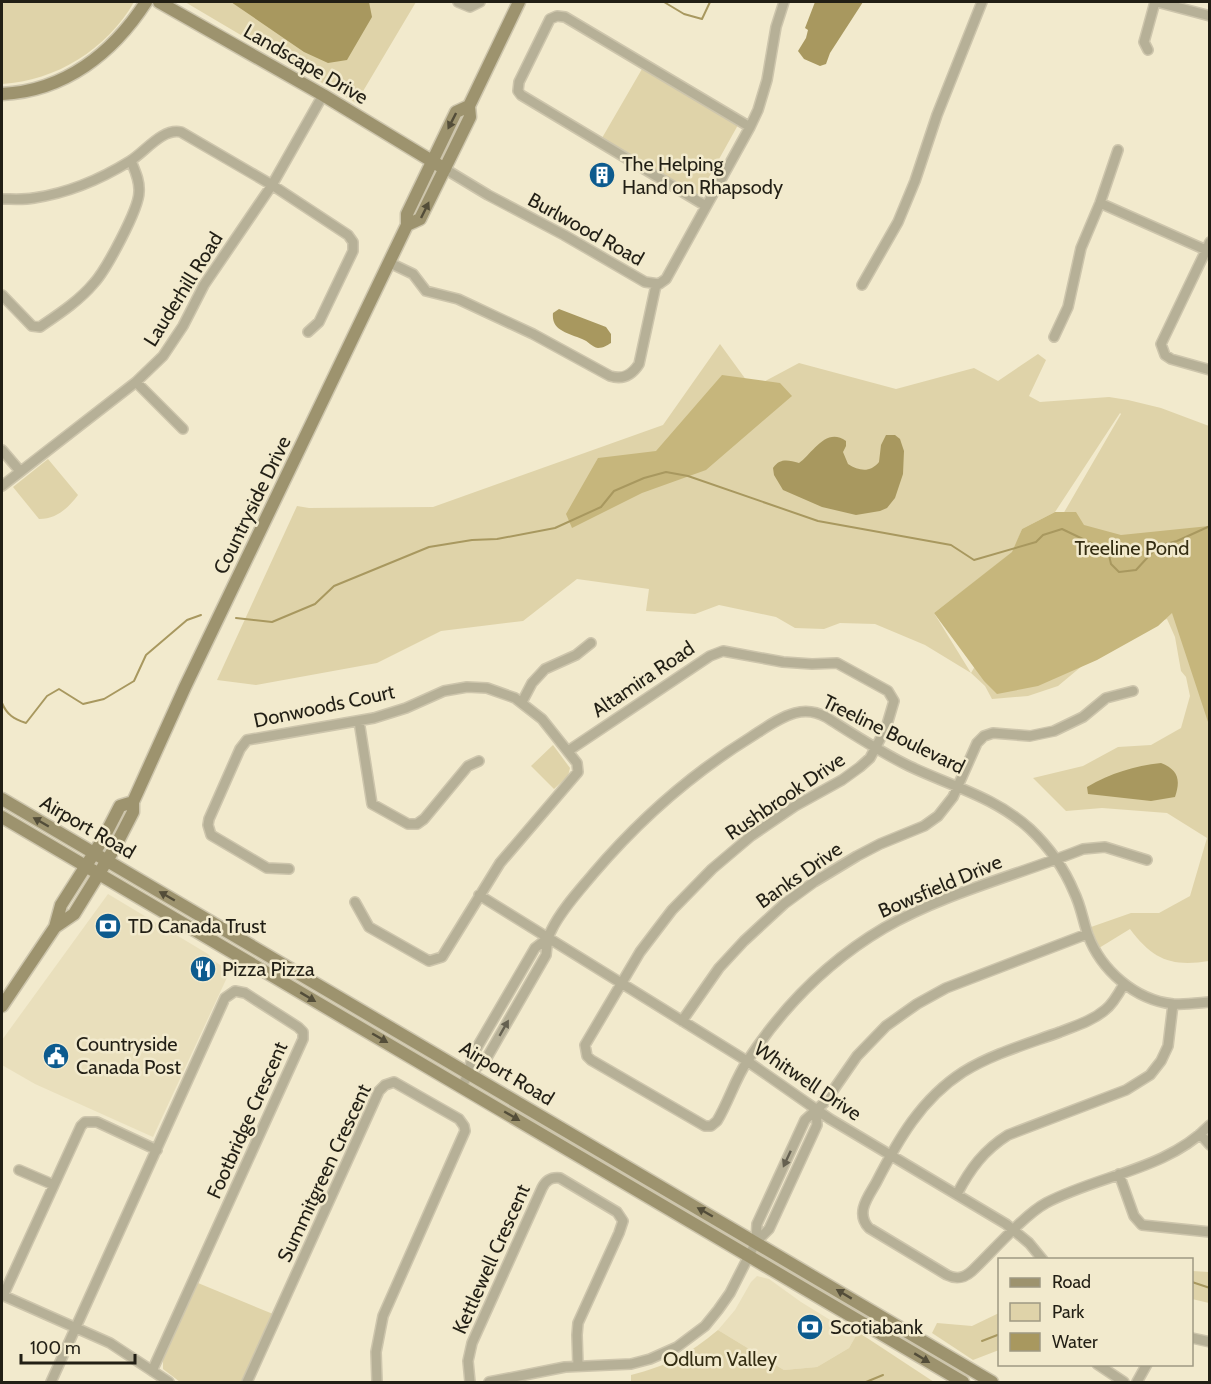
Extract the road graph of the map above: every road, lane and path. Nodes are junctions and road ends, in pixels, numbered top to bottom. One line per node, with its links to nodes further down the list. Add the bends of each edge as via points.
1 (146, 2): 11 (main road, via 119,39 87,66 45,86)
2 (159, 2): 12 (main road, Landscape Drive)
3 (458, 2): 4 (street, via 470,7)
4 (480, 2)
5 (519, 2): 13 (main road, Countryside Drive)
6 (784, 2): 14 (street, Burlwood Road, via 764,91)
7 (982, 2): 27 (street, via 898,222)
8 (1156, 2): 9 (street); 10 (street, via 1144,42)
9 (1209, 16)
10 (1148, 50)
11 (2, 94)
12 (323, 95): 17 (main road, Landscape Drive); 19 (street, Lauderhill Road)
13 (470, 106): 17 (main road, Countryside Drive, one-way to 17, via 456,112); 18 (main road, Countryside Drive, via 470,117)
14 (750, 127): 22 (street, Burlwood Road); 22 (street, via 566,17 550,19 519,82 521,95)
15 (1118, 150): 21 (street)
16 (131, 161): 19 (street, via 166,134 178,131); 20 (street, via 84,185 34,198); 28 (street, via 139,198 95,282 40,327 32,326)
17 (433, 161): 18 (main road, Landscape Drive); 23 (main road, Countryside Drive, via 407,214)
18 (445, 169): 23 (main road, Countryside Drive, one-way to 18, via 420,219); 26 (street, Burlwood Road)
19 (273, 185): 29 (street, via 353,242 353,251 319,322); 32 (street, Lauderhill Road, via 208,279 163,356)
20 (2, 199)
21 (1100, 204): 24 (street); 30 (street, via 1081,248 1068,308)
22 (706, 206): 26 (street, Burlwood Road, via 666,279)
23 (408, 225): 25 (main road, Countryside Drive)
24 (1208, 246): 31 (street, via 1161,344 1171,359)
25 (390, 263): 26 (street, via 413,274 426,291 458,299 618,378 634,372 639,364); 46 (main road, Countryside Drive)
26 (656, 285)
27 (862, 285)
28 (2, 295)
29 (308, 332)
30 (1054, 337)
31 (1209, 370)
32 (136, 382): 33 (street); 35 (street, Lauderhill Road)
33 (183, 429)
34 (2, 450): 35 (street)
35 (20, 471): 36 (street, Lauderhill Road)
36 (2, 486)
37 (591, 643): 39 (street, via 576,655 545,669)
38 (1133, 691): 44 (street, Banks Drive, via 1106,698 1083,717 1054,731 1030,736 984,736)
39 (522, 702): 40 (street, Donwoods Court, via 487,688 458,688); 42 (street, Donwoods Court, via 543,719)
40 (359, 721): 43 (street, via 372,804 408,825 424,819 468,766); 53 (street, Donwoods Court, via 252,738 242,744 209,819 209,830 211,835 267,868)
41 (876, 748): 42 (street, Altamira Road, via 893,710 894,701 888,692 837,663 783,662 723,651); 44 (street, Treeline Boulevard); 59 (street, Treeline Boulevard, via 820,714 798,712 777,721 718,758 646,818 582,887); 60 (street, Rushbrook Drive, via 852,774 783,814 712,869 662,922)
42 (568, 751): 55 (street, Donwoods Court, via 579,772 513,846)
43 (478, 761)
44 (958, 786): 49 (street, Treeline Boulevard, via 1011,813); 65 (street, Banks Drive, via 948,805 931,821 832,871 770,916 719,969)
45 (2, 799): 48 (main road, Airport Road, one-way to 45)
46 (133, 802): 48 (main road, Countryside Drive, via 120,806); 51 (main road, Countryside Drive, via 133,812)
47 (2, 817): 52 (main road, Airport Road)
48 (94, 854): 51 (main road, Airport Road); 52 (main road, Countryside Drive)
49 (1056, 859): 50 (street, Bowsfield Drive, via 1097,847); 58 (street, Treeline Boulevard, via 1075,893); 66 (street, Bowsfield Drive, via 923,909 867,939 803,990)
50 (1147, 860)
51 (107, 861): 54 (main road, Countryside Drive); 67 (main road, Airport Road, one-way to 51)
52 (86, 866): 54 (main road, Airport Road); 57 (main road, Countryside Drive, via 61,905)
53 (289, 869)
54 (99, 873): 57 (main road, Countryside Drive, via 74,914); 68 (main road, Airport Road, one-way to 68)
55 (479, 895): 56 (street, via 442,957 429,961 369,927); 59 (street, Whitwell Drive)
56 (355, 902)
57 (55, 927): 64 (main road, Countryside Drive)
58 (1087, 934): 61 (street, Treeline Boulevard, via 1100,959); 69 (street, via 962,981 917,1004 873,1038)
59 (548, 938): 60 (street, Whitwell Drive); 67 (street, Treeline Boulevard, via 535,948 472,1056); 67 (street, Treeline Boulevard, one-way to 59, via 485,1061 546,955)
60 (620, 983): 65 (street, Whitwell Drive); 66 (street, Rushbrook Drive, via 585,1045 591,1060 705,1126 719,1119)
61 (1124, 984): 63 (street, Treeline Boulevard); 74 (street, via 1110,1006 1097,1016 964,1071 914,1116)
62 (1209, 1002): 63 (street, Treeline Boulevard)
63 (1173, 1004): 78 (street, via 1168,1046 1150,1076 1126,1090 997,1141 976,1161)
64 (2, 1006)
65 (682, 1021): 66 (street, Whitwell Drive)
66 (747, 1061): 69 (street, Whitwell Drive)
67 (469, 1073): 68 (street, Treeline Boulevard); 81 (main road, Airport Road, one-way to 67)
68 (462, 1086): 82 (main road, Airport Road, one-way to 82)
69 (816, 1110): 74 (street, Whitwell Drive); 81 (street, via 817,1125 769,1229)
70 (1209, 1125): 71 (street)
71 (1200, 1134): 72 (street); 76 (street, via 1167,1156)
72 (1209, 1145)
73 (157, 1150): 77 (street, via 97,1122 85,1122); 85 (street, Footbridge Crescent); 91 (street, Footbridge Crescent, via 225,998 235,992 245,993 301,1029 303,1039 293,1063)
74 (890, 1155): 78 (street, Whitwell Drive); 79 (street, via 862,1210 863,1221 869,1228 957,1279 966,1276)
75 (19, 1170): 77 (street)
76 (1119, 1174): 79 (street, via 1047,1202); 80 (street, via 1134,1216 1142,1225)
77 (54, 1185): 84 (street)
78 (957, 1194): 79 (street, Whitwell Drive)
79 (1014, 1230): 83 (street, Whitwell Drive)
80 (1209, 1232)
81 (756, 1242): 82 (street); 92 (main road, Airport Road, one-way to 81)
82 (749, 1256): 88 (street, via 718,1310 705,1326 677,1347 631,1364); 99 (main road, Airport Road, one-way to 99)
83 (1041, 1258)
84 (2, 1295): 85 (street)
85 (76, 1326): 91 (street); 93 (street, Footbridge Crescent)
86 (1193, 1338): 87 (street)
87 (1209, 1342)
88 (578, 1366): 97 (street, Kettlewell Crescent, via 578,1323 623,1221 617,1212 554,1178 542,1188 472,1343 468,1361); 98 (street)
89 (1098, 1366): 101 (street)
90 (1146, 1366): 102 (street)
91 (152, 1371): 94 (street)
92 (974, 1378): 100 (main road, Airport Road)
93 (51, 1383)
94 (169, 1383)
95 (247, 1383): 96 (street, Summitgreen Crescent, via 379,1091 394,1082 459,1119 465,1131 383,1316 376,1352)
96 (377, 1383)
97 (470, 1383)
98 (489, 1383)
99 (963, 1383)
100 (992, 1383)
101 (1124, 1383)
102 (1137, 1383)

